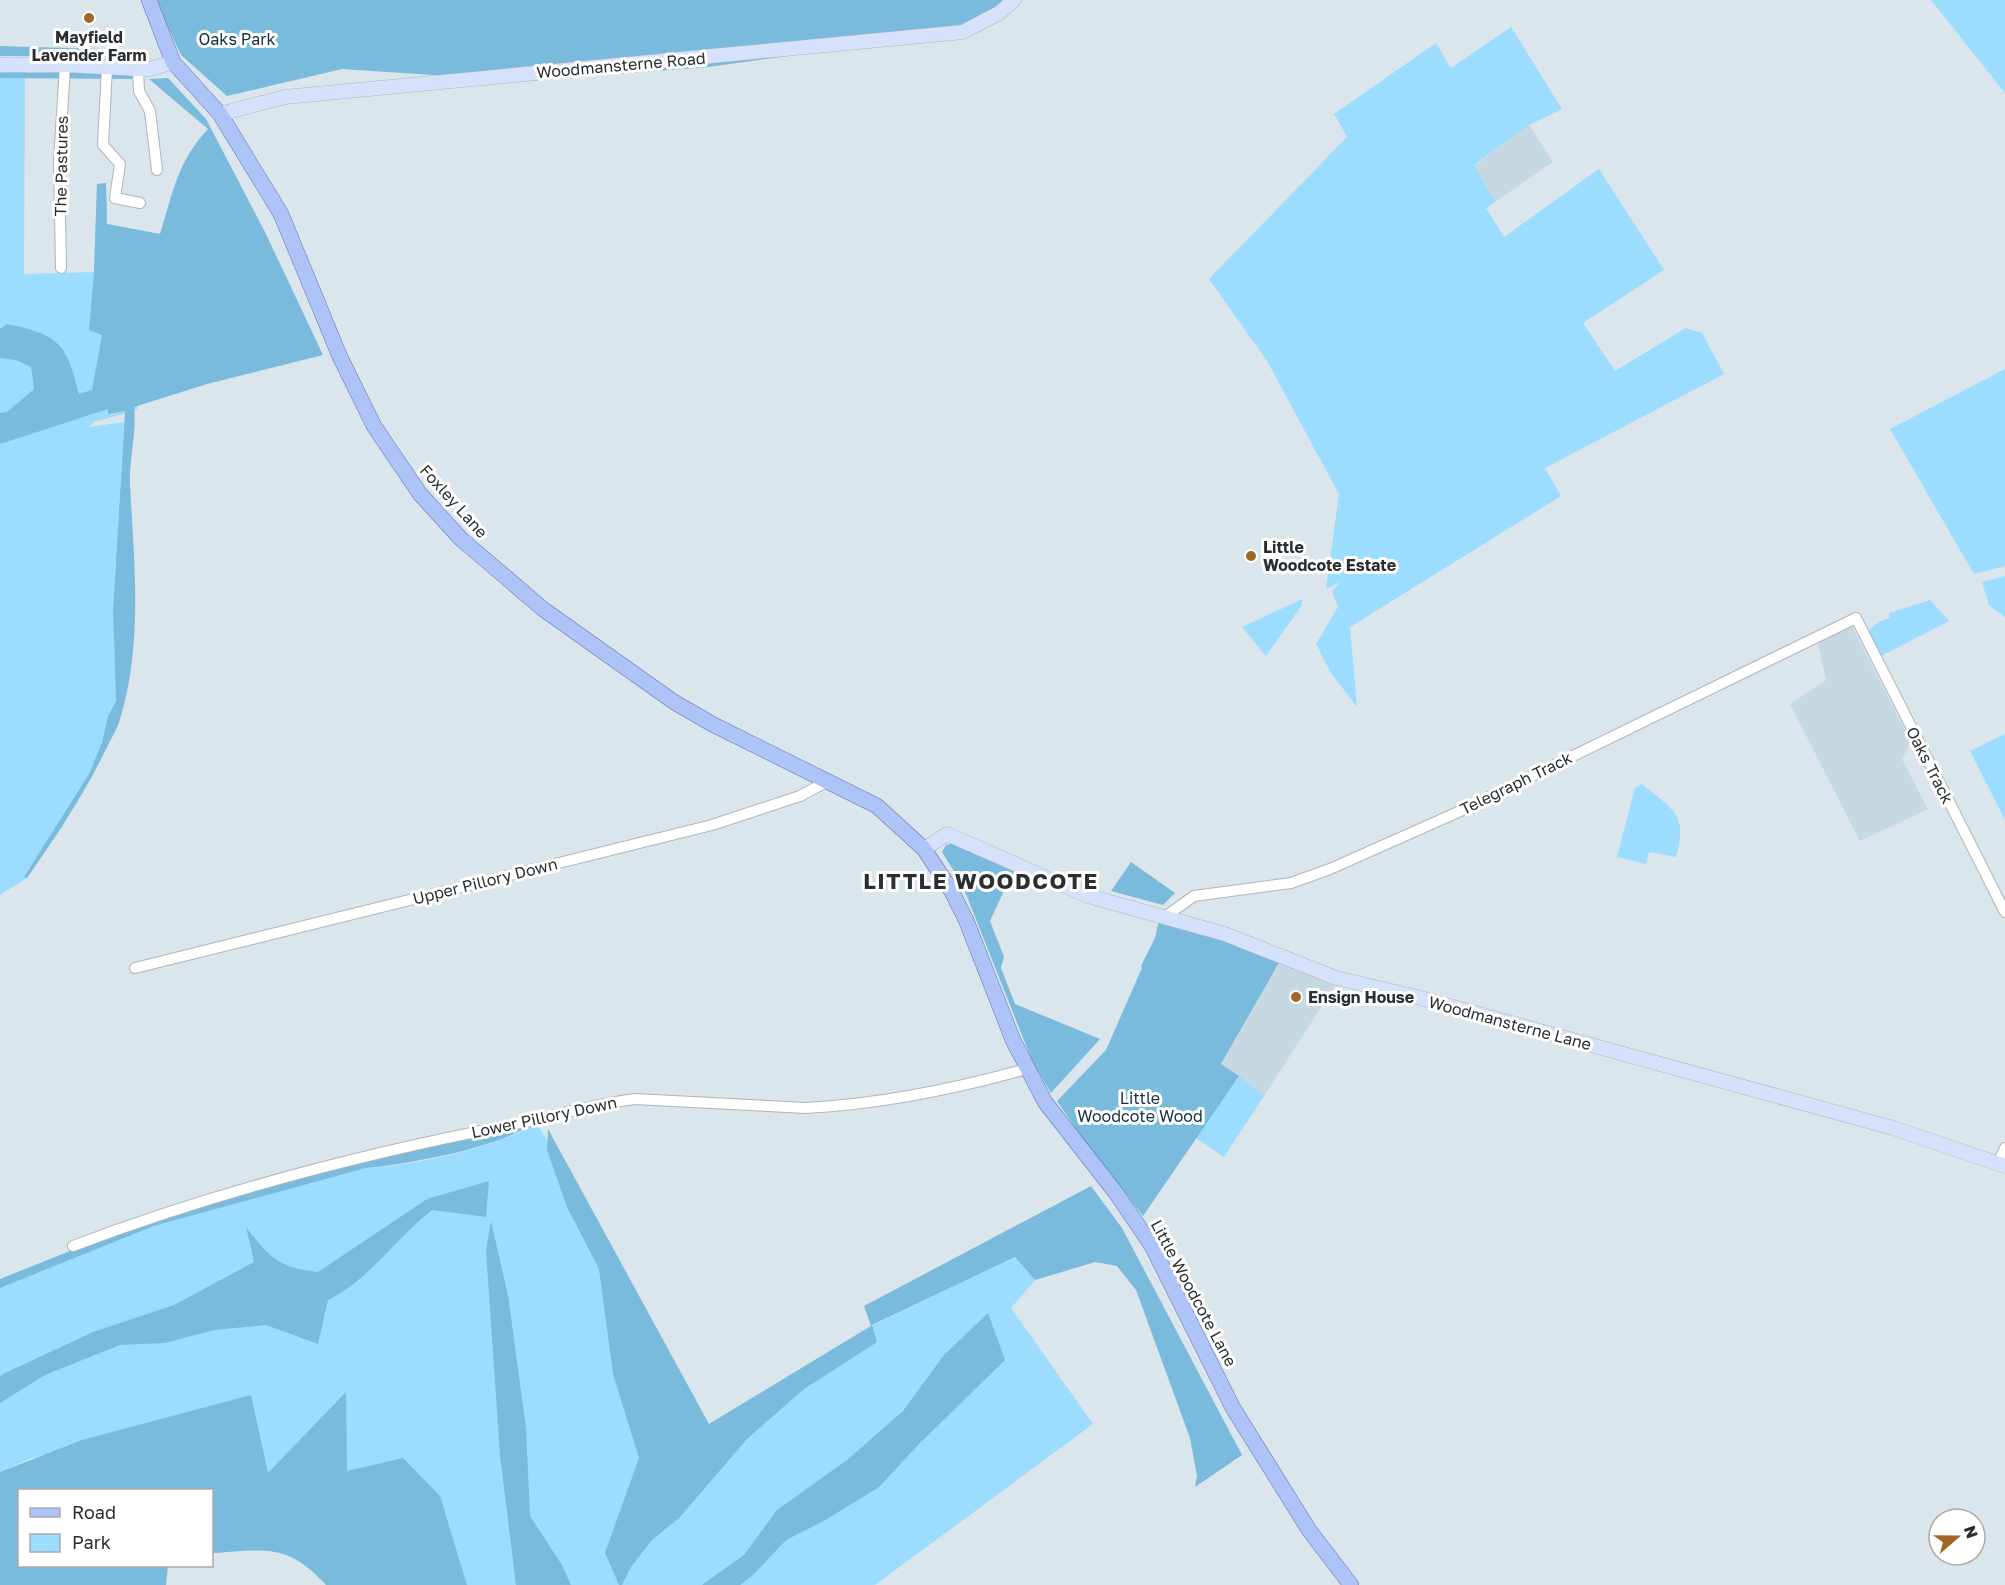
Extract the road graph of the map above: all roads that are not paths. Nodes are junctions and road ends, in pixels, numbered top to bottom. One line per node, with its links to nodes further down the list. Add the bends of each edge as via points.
1 (149, 0): 3 (main road, Foxley Lane)
2 (1014, 0): 8 (street, Woodmansterne Road, via 999,13 963,32 285,97)
3 (174, 62): 7 (street); 8 (main road, Foxley Lane)
4 (0, 65): 5 (street)
5 (65, 65): 6 (street); 11 (street, The Pastures, via 59,162)
6 (107, 67): 7 (street); 10 (street, via 103,145 120,164 115,198)
7 (138, 69): 9 (street, via 139,91 150,111)
8 (220, 114): 13 (main road, Foxley Lane, via 281,214 340,357 374,426 420,494 460,539 543,609 674,702)
9 (157, 170)
10 (140, 203)
11 (62, 268)
12 (1856, 618): 16 (street, Oaks Track); 17 (street, Telegraph Track, via 1456,813 1330,869 1291,883 1194,896)
13 (830, 780): 14 (main road, Foxley Lane); 18 (street, Upper Pillory Down, via 800,796 712,825)
14 (877, 806): 15 (main road, Little Woodcote Lane)
15 (924, 849): 17 (street, Woodmansterne Lane, via 947,834 1088,896); 19 (main road, Little Woodcote Lane, via 966,920)
16 (2005, 912)
17 (1166, 916): 21 (street, Woodmansterne Lane, via 1225,934 1336,978 1893,1128)
18 (135, 968)
19 (1026, 1069): 22 (street, Lower Pillory Down, via 933,1091 829,1107 635,1099 612,1102 413,1144 230,1192); 23 (main road, Little Woodcote Lane, via 1058,1122 1146,1236 1233,1408 1309,1530)
20 (2005, 1148): 21 (street)
21 (2002, 1164)
22 (74, 1246)
23 (1351, 1585)

